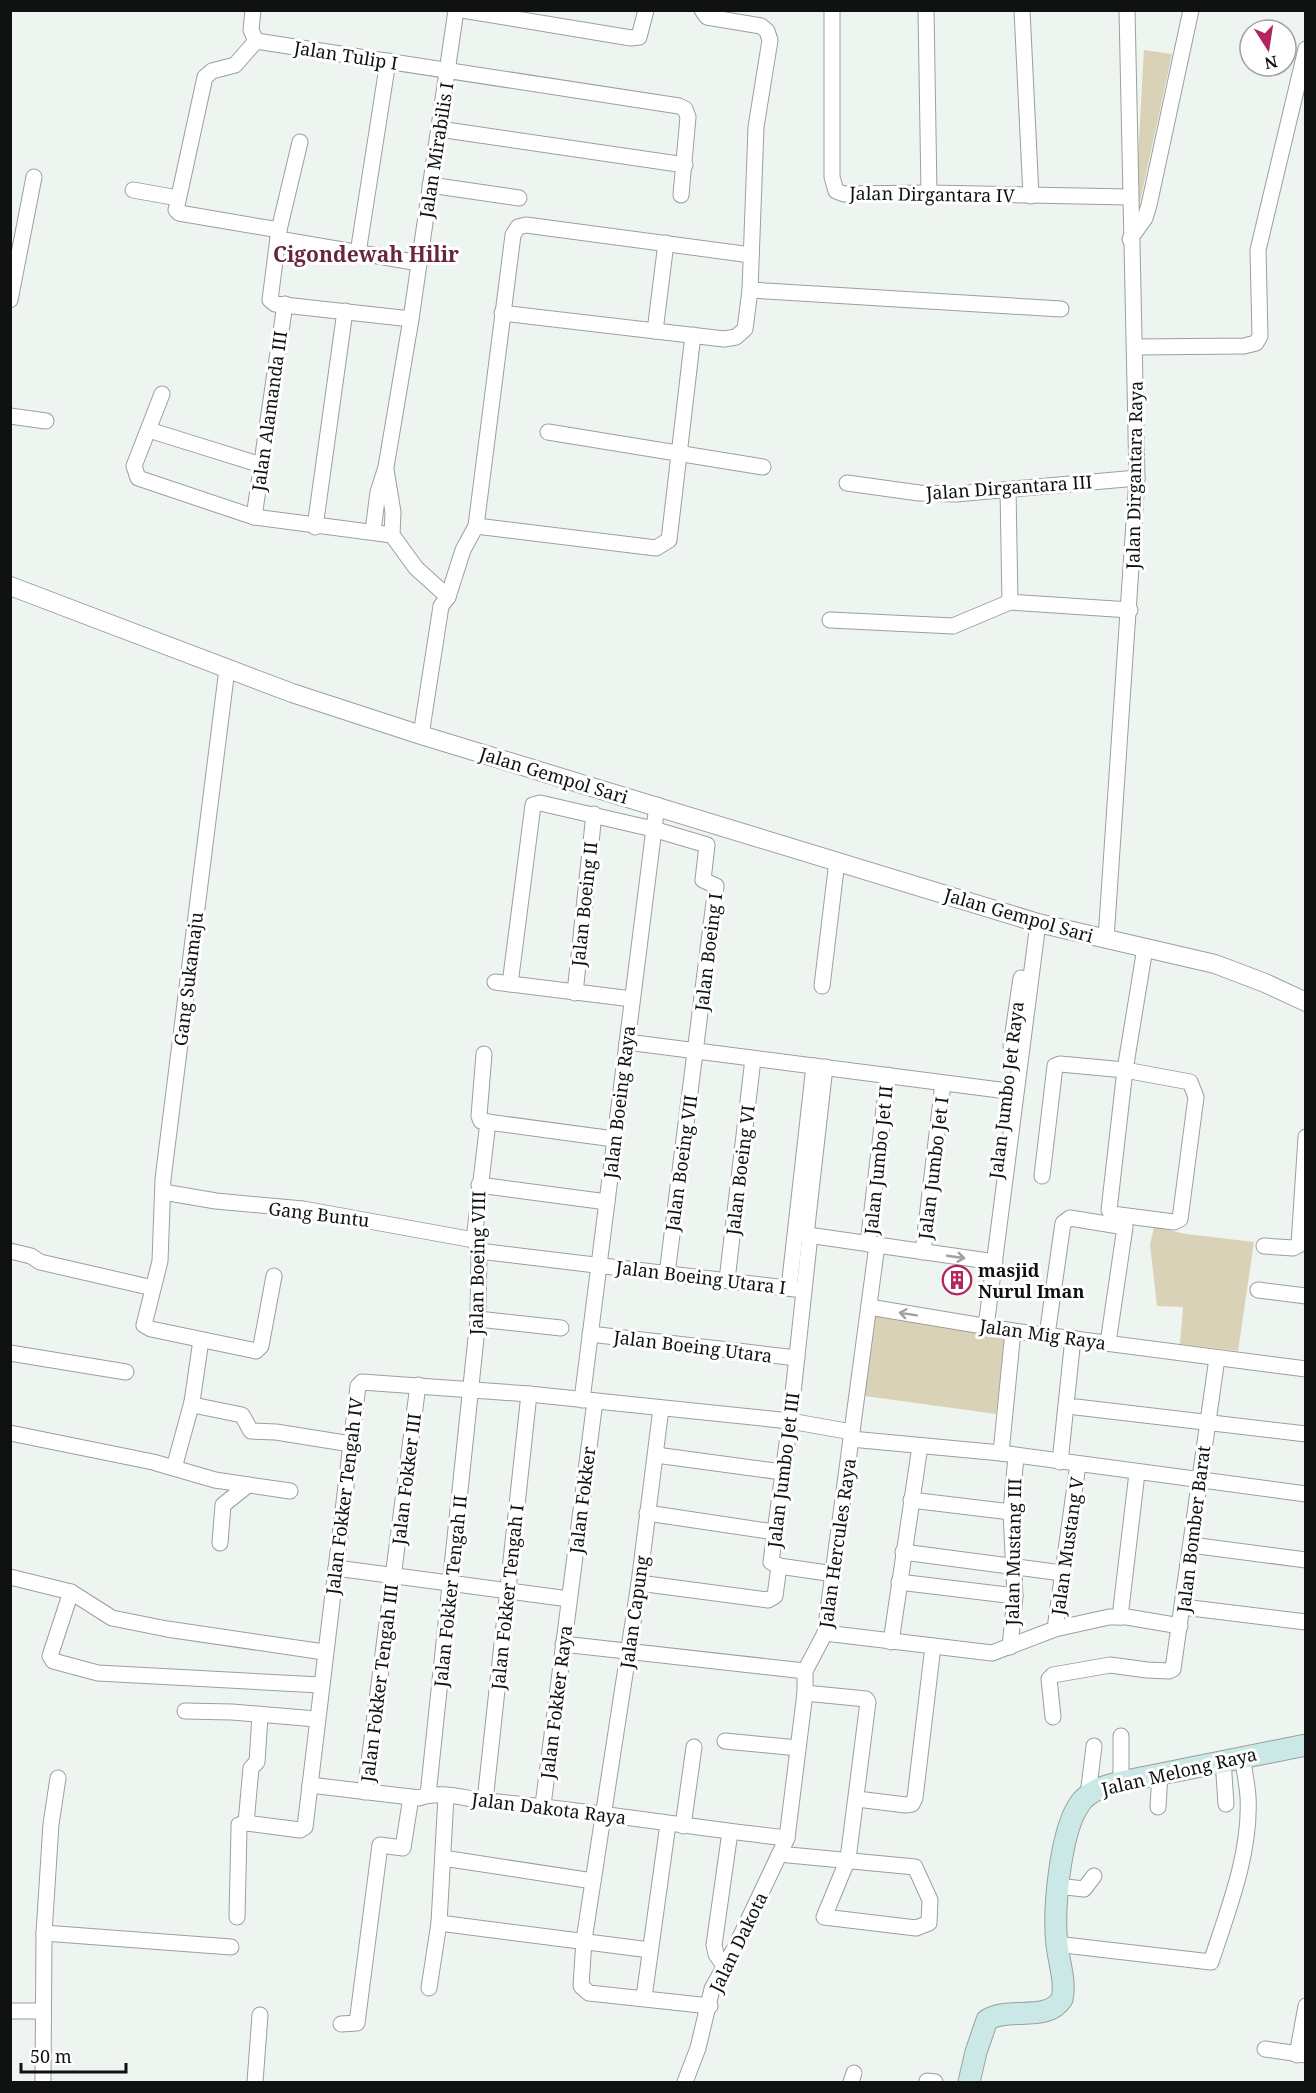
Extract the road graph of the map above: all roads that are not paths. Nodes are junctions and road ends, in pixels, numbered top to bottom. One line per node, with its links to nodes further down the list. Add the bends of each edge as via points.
1 (253, 10): 11 (street)
2 (456, 10): 14 (street, Jalan Mirabilis I)
3 (462, 10): 4 (street, via 631,38 639,37)
4 (646, 10)
5 (702, 10): 31 (street, via 707,17 761,26 770,40 756,127)
6 (832, 10): 21 (street, Jalan Dirgantara IV, via 832,177 836,191)
7 (926, 10): 21 (street)
8 (1022, 10): 23 (street, Jalan Dirgantara IV)
9 (1127, 10): 24 (street, Jalan Dirgantara Raya)
10 (1191, 10): 28 (street, via 1149,205)
11 (254, 36): 13 (street, Jalan Tulip I); 25 (street, via 235,65 205,77)
12 (1305, 49): 42 (street, via 1258,250 1260,336 1256,343 1244,346)
13 (388, 61): 14 (street, Jalan Tulip I); 30 (street)
14 (448, 69): 15 (street, Jalan Mirabilis I); 17 (street, Jalan Tulip I, via 679,106 688,117)
15 (439, 129): 17 (street); 19 (street, Jalan Mirabilis I)
16 (300, 142): 27 (street)
17 (685, 165): 22 (street, Jalan Tulip I)
18 (33, 177): 34 (street)
19 (430, 185): 26 (street); 32 (street, Jalan Mirabilis I)
20 (132, 190): 25 (street)
21 (930, 193): 23 (street, Jalan Dirgantara IV)
22 (681, 195)
23 (1031, 196): 24 (street, Jalan Dirgantara IV)
24 (1129, 197): 28 (street, Jalan Dirgantara Raya)
25 (178, 198): 27 (street, via 179,213)
26 (519, 198)
27 (278, 235): 30 (street); 35 (street, via 270,300)
28 (1130, 239): 42 (street, Jalan Dirgantara Raya)
29 (666, 243): 31 (street); 38 (street, via 518,227 513,235); 40 (street)
30 (358, 253): 32 (street)
31 (751, 255): 33 (street)
32 (419, 263): 39 (street, Jalan Mirabilis I)
33 (750, 290): 36 (street); 41 (street, via 745,329 736,337)
34 (10, 300)
35 (285, 304): 37 (street); 49 (street, Jalan Alamanda III)
36 (1061, 309)
37 (345, 311): 39 (street); 56 (street)
38 (502, 313): 40 (street); 57 (street)
39 (411, 319): 50 (street, Jalan Mirabilis I)
40 (655, 331): 41 (street)
41 (693, 335): 48 (street)
42 (1136, 346): 52 (street, Jalan Dirgantara Raya)
43 (162, 394): 46 (street)
44 (10, 416): 45 (street)
45 (46, 421)
46 (149, 430): 49 (street); 55 (street, via 134,466 138,478)
47 (548, 432): 48 (street)
48 (681, 451): 51 (street); 57 (street, via 671,534 663,546)
49 (261, 465): 55 (street, Jalan Alamanda III)
50 (386, 467): 58 (street, Jalan Mirabilis I); 59 (street, Jalan Mirabilis I, via 393,512)
51 (763, 467)
52 (1137, 478): 54 (street, Jalan Dirgantara III); 63 (street, Jalan Dirgantara Raya)
53 (847, 483): 54 (street, Jalan Dirgantara III, via 919,493)
54 (1008, 490): 62 (street)
55 (254, 517): 56 (street)
56 (315, 526): 58 (street)
57 (476, 526): 61 (street, via 463,550)
58 (373, 531): 59 (street)
59 (392, 535): 61 (street, via 416,568)
60 (10, 586): 65 (street, Jalan Gempol Sari)
61 (448, 597): 66 (street, via 450,609)
62 (1010, 602): 63 (street); 64 (street, via 953,626)
63 (1130, 610): 71 (street, Jalan Dirgantara Raya)
64 (831, 620)
65 (227, 669): 66 (street, Jalan Gempol Sari); 91 (street, Gang Sukamaju)
66 (426, 737): 68 (street, Jalan Gempol Sari)
67 (594, 814): 68 (street); 74 (street, Jalan Boeing II); 74 (street, via 540,802 531,808 502,983)
68 (655, 818): 69 (street, Jalan Gempol Sari); 75 (street, Jalan Boeing Raya); 78 (street, Jalan Boeing I, via 707,845 703,880 716,886)
69 (837, 861): 70 (street, Jalan Gempol Sari); 73 (street)
70 (1034, 921): 71 (street, Jalan Gempol Sari); 85 (street, Jalan Jumbo Jet Raya)
71 (1106, 939): 72 (street, Jalan Gempol Sari)
72 (1145, 948): 76 (street, Jalan Gempol Sari, via 1215,964); 82 (street)
73 (822, 986)
74 (575, 993): 75 (street)
75 (632, 999): 77 (street, Jalan Boeing Raya)
76 (1305, 1002)
77 (627, 1042): 78 (street); 88 (street, Jalan Boeing Raya)
78 (696, 1052): 80 (street); 101 (street, Jalan Boeing VII)
79 (483, 1054): 86 (street, via 478,1116)
80 (753, 1059): 81 (street); 103 (street, Jalan Boeing VI)
81 (820, 1067): 83 (street); 93 (street, Jalan Jumbo Jet III)
82 (1125, 1070): 82 (street, via 1190,1082 1196,1096 1178,1222 1112,1214 1109,1210); 89 (street, via 1055,1066)
83 (888, 1075): 84 (street); 94 (street, Jalan Jumbo Jet II)
84 (943, 1083): 85 (street); 98 (street, Jalan Jumbo Jet I)
85 (1010, 1091): 99 (street, Jalan Jumbo Jet Raya)
86 (488, 1122): 88 (street); 90 (street, Jalan Boeing VIII)
87 (1305, 1137): 96 (street, via 1299,1245)
88 (614, 1139): 92 (street, Jalan Boeing Raya)
89 (1042, 1176)
90 (479, 1185): 92 (street); 95 (street, Jalan Boeing VIII)
91 (163, 1192): 95 (street, Gang Buntu, via 314,1210); 104 (street, Gang Sukamaju, via 160,1262)
92 (607, 1202): 100 (street, Jalan Boeing Raya)
93 (804, 1235): 94 (street); 105 (street, Jalan Jumbo Jet III)
94 (873, 1245): 98 (street); 108 (street, Jalan Hercules Raya)
95 (477, 1246): 100 (street, Gang Buntu); 109 (street, Jalan Boeing VIII)
96 (1264, 1246)
97 (10, 1251): 104 (street, via 40,1262)
98 (923, 1252): 99 (street, one-way to 99)
99 (990, 1261): 110 (street, Jalan Jumbo Jet Raya)
100 (599, 1264): 101 (street, Jalan Boeing Utara I); 112 (street, Jalan Boeing Raya)
101 (667, 1274): 103 (street, Jalan Boeing Utara I)
102 (274, 1276): 116 (street, via 259,1349 252,1351)
103 (727, 1280): 105 (street, Jalan Boeing Utara I)
104 (153, 1288): 116 (street, Gang Sukamaju, via 144,1325)
105 (796, 1289): 119 (street, Jalan Jumbo Jet III)
106 (1258, 1290): 107 (street)
107 (1305, 1296)
108 (869, 1307): 110 (street, Jalan Mig Raya, one-way to 108); 134 (street, Jalan Hercules Raya)
109 (478, 1319): 111 (street); 124 (street, Jalan Boeing VIII)
110 (986, 1327): 113 (street, Jalan Mig Raya)
111 (561, 1328)
112 (590, 1330): 119 (street, Jalan Boeing Utara); 126 (street, Jalan Boeing Raya)
113 (1013, 1331): 114 (street, Jalan Mig Raya); 138 (street, Jalan Mustang III)
114 (1047, 1335): 115 (street, Jalan Mig Raya); 117 (street, via 1063,1223 1070,1218 1121,1225 1126,1232)
115 (1073, 1338): 117 (street, Jalan Mig Raya); 139 (street)
116 (201, 1340): 127 (street)
117 (1108, 1343): 120 (street, Jalan Mig Raya)
118 (10, 1353): 122 (street)
119 (797, 1354): 130 (street, Jalan Jumbo Jet III)
120 (1217, 1358): 121 (street, Jalan Mig Raya); 131 (street, Jalan Bomber Barat)
121 (1305, 1369)
122 (126, 1372)
123 (418, 1385): 124 (street, Jalan Fokker Tengah IV); 135 (street, Jalan Fokker Tengah IV, via 366,1380 359,1384); 159 (street, Jalan Fokker III)
124 (471, 1388): 125 (street, Jalan Fokker Tengah IV); 163 (street, Jalan Fokker Tengah II)
125 (529, 1394): 126 (street, Jalan Fokker Tengah IV); 166 (street, Jalan Fokker Tengah I)
126 (588, 1400): 129 (street, Jalan Fokker Tengah IV); 169 (street, Jalan Fokker)
127 (192, 1402): 135 (street, via 242,1415 251,1431); 141 (street)
128 (1076, 1407): 131 (street)
129 (661, 1408): 130 (street, Jalan Fokker Tengah IV); 137 (street, Jalan Capung)
130 (790, 1421): 134 (street, Jalan Fokker Tengah IV); 142 (street, Jalan Jumbo Jet III)
131 (1207, 1421): 133 (street); 144 (street, Jalan Bomber Barat)
132 (10, 1433): 141 (street)
133 (1305, 1434)
134 (852, 1436): 136 (street, Jalan Fokker Tengah IV); 160 (street, Jalan Hercules Raya)
135 (351, 1444): 158 (street, Jalan Fokker Tengah IV)
136 (920, 1446): 138 (street, Jalan Fokker Tengah IV); 148 (street)
137 (656, 1455): 142 (street); 150 (street, Jalan Capung)
138 (1009, 1455): 139 (street, Jalan Fokker Tengah IV); 149 (street, Jalan Mustang III)
139 (1060, 1462): 140 (street, Jalan Fokker Tengah IV)
140 (1078, 1464): 143 (street, Jalan Fokker Tengah IV); 161 (street, Jalan Mustang V)
141 (174, 1468): 145 (street)
142 (782, 1472): 151 (street, Jalan Jumbo Jet III)
143 (1137, 1473): 144 (street, Jalan Fokker Tengah IV); 171 (street)
144 (1199, 1481): 147 (street, Jalan Fokker Tengah IV); 153 (street, Jalan Bomber Barat)
145 (248, 1485): 146 (street); 152 (street, via 223,1505)
146 (290, 1491)
147 (1305, 1494)
148 (911, 1500): 149 (street); 154 (street)
149 (1011, 1512): 157 (street, Jalan Mustang III)
150 (647, 1514): 151 (street); 165 (street, Jalan Capung)
151 (774, 1532): 156 (street, Jalan Jumbo Jet III, via 771,1562)
152 (220, 1543)
153 (1191, 1545): 155 (street); 170 (street, Jalan Bomber Barat)
154 (903, 1552): 157 (street); 164 (street)
155 (1305, 1560)
156 (779, 1566): 160 (street); 165 (street, Jalan Jumbo Jet III, via 775,1596 768,1600)
157 (1012, 1567): 161 (street); 168 (street, Jalan Mustang III)
158 (336, 1568): 159 (street); 180 (street, Jalan Fokker Tengah IV)
159 (393, 1574): 163 (street); 200 (street, Jalan Fokker Tengah III)
160 (834, 1574): 175 (street, Jalan Hercules Raya)
161 (1062, 1574): 174 (street, Jalan Mustang V)
162 (10, 1577): 167 (street)
163 (451, 1582): 166 (street); 201 (street, Jalan Fokker Tengah II)
164 (899, 1582): 168 (street); 176 (street)
165 (639, 1583): 181 (street, Jalan Capung)
166 (507, 1590): 169 (street); 206 (street, Jalan Fokker Tengah I)
167 (71, 1593): 180 (street, via 112,1618); 183 (street, via 52,1646 53,1661 98,1673)
168 (1015, 1596): 179 (street, Jalan Mustang III)
169 (569, 1599): 177 (street, Jalan Fokker Raya)
170 (1183, 1607): 172 (street); 173 (street, Jalan Bomber Barat)
171 (1120, 1617): 173 (street, Jalan Bomber Barat); 174 (street, Jalan Bomber Barat)
172 (1305, 1622)
173 (1180, 1626): 187 (street, via 1173,1669 1169,1671 1110,1665 1053,1675 1049,1679)
174 (1055, 1629): 179 (street, Jalan Bomber Barat)
175 (825, 1633): 176 (street, Jalan Bomber Barat); 182 (street, Jalan Hercules Raya)
176 (891, 1642): 178 (street, Jalan Bomber Barat)
177 (563, 1644): 181 (street); 208 (street, Jalan Fokker Raya)
178 (933, 1646): 179 (street, Jalan Bomber Barat, via 992,1653); 205 (street, via 915,1798 906,1805)
179 (1010, 1647)
180 (324, 1652): 183 (street, Jalan Fokker Tengah IV)
181 (628, 1653): 182 (street); 210 (street, Jalan Capung)
182 (805, 1671): 184 (street, Jalan Hercules Raya)
183 (320, 1685): 188 (street, Jalan Fokker Tengah IV)
184 (805, 1693): 194 (street, Jalan Hercules Raya); 205 (street, via 867,1700)
185 (185, 1711): 186 (street)
186 (260, 1716): 188 (street); 211 (street)
187 (1053, 1717)
188 (316, 1719): 199 (street, Jalan Fokker Tengah IV)
189 (1121, 1736): 198 (street)
190 (725, 1741): 194 (street)
191 (1305, 1745): 195 (main road, Jalan Melong Raya)
192 (1094, 1746): 203 (street)
193 (694, 1747): 212 (street)
194 (798, 1748): 214 (street, Jalan Hercules Raya)
195 (1232, 1758): 196 (main road, Jalan Melong Raya); 207 (street); 225 (street, via 1248,1798 1245,1839 1234,1891 1210,1962)
196 (1160, 1773): 198 (main road, Jalan Melong Raya); 209 (street)
197 (58, 1778): 223 (street)
198 (1121, 1782): 203 (main road, Jalan Melong Raya, via 1099,1788)
199 (310, 1785): 200 (street, Jalan Dakota Raya); 211 (street, Jalan Fokker Tengah IV, via 302,1830)
200 (365, 1792): 204 (street, Jalan Dakota Raya)
201 (428, 1795): 202 (street, Jalan Dakota Raya); 204 (street, Jalan Dakota Raya)
202 (446, 1796): 206 (street, Jalan Dakota Raya); 216 (street)
203 (1088, 1796): 220 (main road, Jalan Melong Raya, via 1073,1819)
204 (411, 1797): 236 (street, via 403,1848 380,1845 357,2023)
205 (857, 1799): 217 (street)
206 (485, 1801): 208 (street, Jalan Dakota Raya)
207 (1226, 1804)
208 (543, 1805): 210 (street, Jalan Dakota Raya)
209 (1158, 1807)
210 (605, 1814): 212 (street, Jalan Dakota Raya); 219 (street, Jalan Capung)
211 (246, 1823): 221 (street, via 239,1825)
212 (676, 1825): 213 (street, Jalan Dakota Raya); 227 (street)
213 (730, 1832): 214 (street, Jalan Dakota Raya); 228 (street, via 714,1945)
214 (787, 1838): 215 (street, Jalan Dakota)
215 (782, 1854): 217 (street); 228 (street, Jalan Dakota)
216 (443, 1858): 219 (street); 222 (street)
217 (848, 1859): 217 (street, via 915,1867 931,1907 929,1923 916,1928 824,1917)
218 (1094, 1876): 220 (street, via 1084,1889)
219 (593, 1881): 224 (street, Jalan Capung)
220 (1058, 1886): 225 (main road, Jalan Melong Raya)
221 (237, 1917)
222 (438, 1922): 224 (street); 229 (street)
223 (44, 1933): 226 (street); 234 (street)
224 (584, 1941): 227 (street); 230 (street, Jalan Capung, via 581,1986 585,1992)
225 (1056, 1944): 242 (main road, Jalan Melong Raya, via 1064,1991 1058,2006 987,2020)
226 (231, 1947)
227 (650, 1950): 230 (street)
228 (724, 1966): 231 (street, Jalan Dakota, via 712,1989)
229 (429, 1988)
230 (644, 1997): 231 (street)
231 (710, 2006): 241 (street, Jalan Dakota)
232 (1305, 2006): 238 (street)
233 (10, 2011): 234 (street)
234 (43, 2011): 239 (street)
235 (260, 2015): 240 (street)
236 (341, 2024)
237 (1265, 2049): 238 (street)
238 (1301, 2055)
239 (43, 2082)
240 (255, 2082)
241 (685, 2082)
242 (969, 2082)

